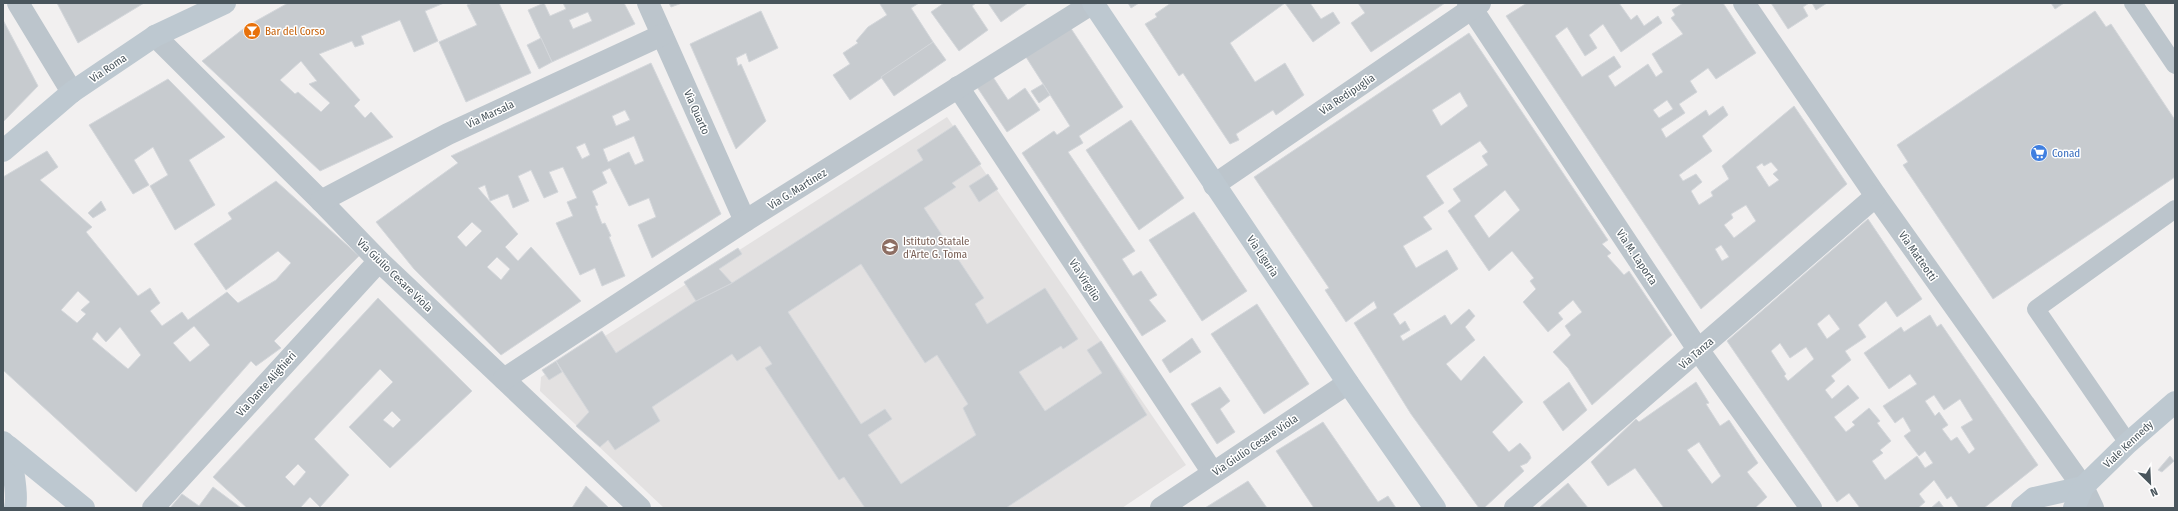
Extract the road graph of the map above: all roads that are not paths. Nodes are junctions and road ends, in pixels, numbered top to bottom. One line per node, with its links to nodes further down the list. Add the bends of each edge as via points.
1 (18, 3): 12 (street)
2 (225, 3): 9 (street, Via Roma)
3 (648, 3): 8 (street, Via Quarto)
4 (1093, 3): 11 (street, Via G. Martinez); 14 (street, Via Liguria)
5 (1744, 3): 15 (street, Via Matteotti)
6 (2133, 3): 10 (lane)
7 (1473, 5): 14 (street, Via Redipuglia); 20 (street, Via M. Laporta)
8 (662, 35): 16 (street, Via Marsala, via 448,134); 18 (street, Via Quarto)
9 (155, 36): 12 (street, Via Roma); 16 (street, Via Giulio Cesare Viola)
10 (2175, 65)
11 (958, 87): 18 (street, Via G. Martinez); 26 (street, Via Virgilio)
12 (72, 92): 13 (street, Via Roma)
13 (3, 151)
14 (1214, 185): 22 (street, Via Liguria)
15 (1876, 196): 20 (street, Via Tanza); 27 (street, Via Matteotti)
16 (322, 201): 19 (street, Via Giulio Cesare Viola)
17 (2175, 209): 24 (lane, via 2036,309)
18 (745, 221): 21 (street, Via G. Martinez)
19 (379, 261): 21 (street, Via Giulio Cesare Viola); 30 (street, Via Dante Alighieri)
20 (1699, 351): 34 (street, Via Tanza); 35 (street, Via M. Laporta)
21 (504, 379): 31 (street, Via Giulio Cesare Viola)
22 (1348, 383): 26 (street, Via Giulio Cesare Viola); 33 (street, Via Liguria)
23 (2175, 402): 24 (street, Viale Kennedy)
24 (2128, 443): 27 (street, Viale Kennedy)
25 (5, 444): 28 (street, via 12,471); 29 (street)
26 (1213, 473): 32 (street, Via Giulio Cesare Viola)
27 (2083, 487): 36 (street, via 2034,498); 37 (street, Viale Kennedy); 38 (street, Via Matteotti)
28 (15, 508)
29 (84, 508)
30 (153, 508)
31 (640, 508)
32 (1161, 508)
33 (1435, 508)
34 (1515, 508)
35 (1811, 508)
36 (2022, 508)
37 (2074, 508)
38 (2093, 508)

